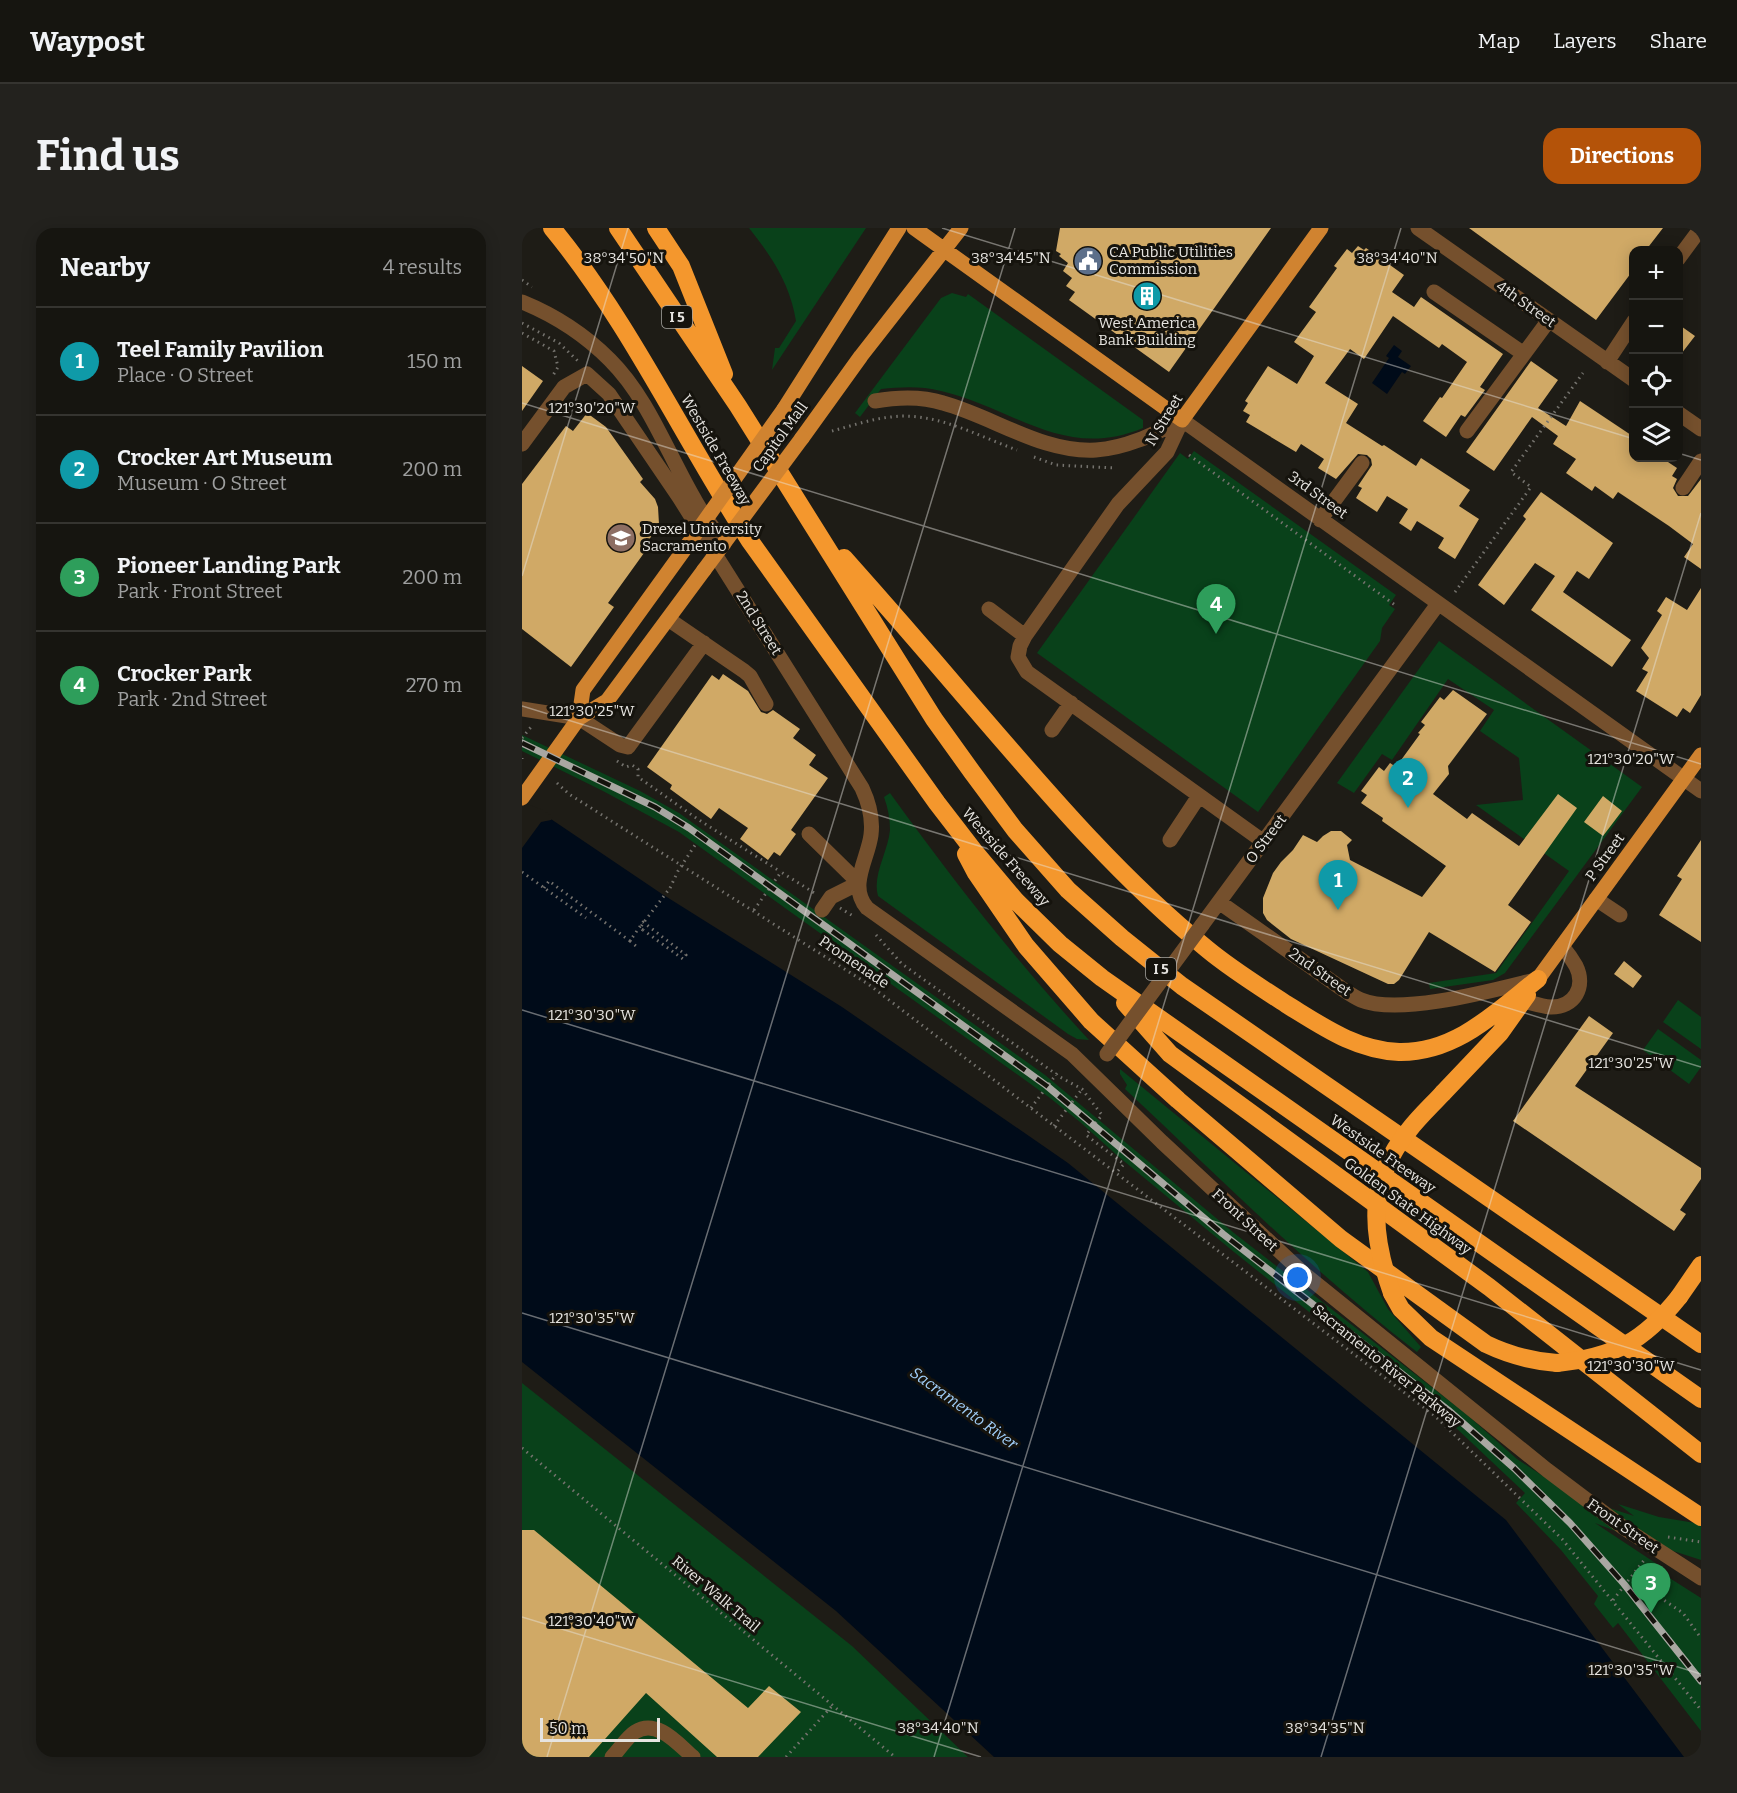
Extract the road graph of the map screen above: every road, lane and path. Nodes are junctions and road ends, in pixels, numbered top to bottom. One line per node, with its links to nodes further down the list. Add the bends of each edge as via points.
1 (552, 228): 66 (highway, Westside Freeway, via 616,317 750,541)
2 (618, 228): 27 (highway, Westside Freeway / I 5)
3 (656, 228): 27 (highway, via 681,266)
4 (899, 228): 42 (main road, Capitol Mall, bridge, via 784,409)
5 (914, 228): 10 (main road, 3rd Street)
6 (961, 228): 10 (main road, Capitol Mall)
7 (1321, 228): 29 (main road, N Street)
8 (1418, 228): 16 (street, 4th Street)
9 (1701, 228): 11 (street)
10 (945, 250): 29 (main road, 3rd Street); 44 (main road, Capitol Mall, bridge, via 861,356)
11 (1683, 252)
12 (522, 280): 13 (path)
13 (532, 287)
14 (1434, 292): 20 (street)
15 (522, 302): 42 (street, via 556,318 609,359 651,418)
16 (1549, 320): 20 (street); 21 (street, 4th Street)
17 (522, 323): 23 (path, via 559,343 577,358)
18 (1629, 329): 21 (street)
19 (522, 333): 25 (path, via 554,351 558,367 549,381)
20 (1524, 354): 32 (street)
21 (1607, 362): 24 (street, 4th Street)
22 (1583, 373): 45 (path, via 1511,472 1531,487)
23 (587, 374): 33 (street, via 564,387); 77 (street, 2nd Street, via 609,394 679,497 862,788 872,833)
24 (1629, 377)
25 (553, 383)
26 (875, 401): 29 (street, via 909,398 942,402 1047,442 1082,450 1131,443)
27 (738, 406): 41 (highway, Westside Freeway / I 5)
28 (1683, 416): 30 (street)
29 (1182, 420): 43 (street, 3rd Street); 50 (street, N Street, via 1167,452 1118,504)
30 (1701, 429)
31 (832, 431): 34 (path, via 892,416 916,416)
32 (1467, 431)
33 (522, 444)
34 (1018, 451)
35 (1028, 454): 39 (path, via 1056,465)
36 (1189, 455): 47 (path)
37 (1701, 461): 40 (street)
38 (1362, 463): 43 (street)
39 (1115, 468)
40 (1683, 488)
41 (806, 513): 92 (highway, via 1045,791 1144,894 1208,950 1328,1030 1379,1050 1432,1048 1471,1032); 102 (highway, Westside Freeway / I 5, via 934,719 1015,830 1068,890 1182,986)
42 (706, 517): 44 (street); 55 (main road, Capitol Mall, bridge, via 583,690)
43 (1320, 520): 46 (street, 3rd Street)
44 (724, 544): 49 (main road, Capitol Mall, bridge)
45 (1455, 592)
46 (1438, 604): 61 (street, 3rd Street); 72 (street, O Street)
47 (1395, 605)
48 (989, 609): 50 (street)
49 (668, 619): 51 (street); 55 (main road, Capitol Mall, via 607,701)
50 (1025, 636): 52 (street, N Street, via 1018,657 1027,672)
51 (704, 643): 53 (street, via 750,676); 55 (street, via 630,746 620,745)
52 (1071, 703): 57 (street); 65 (street)
53 (766, 704)
54 (525, 707): 55 (street)
55 (579, 718): 64 (main road, Capitol Mall)
56 (531, 727): 58 (path)
57 (1052, 730)
58 (522, 738)
59 (1701, 755): 61 (main road, P Street)
60 (612, 758): 67 (path, via 626,767 636,766 638,777)
61 (1684, 779): 63 (street, 3rd Street); 79 (main road, P Street)
62 (557, 783): 73 (path, Promenade)
63 (1701, 791)
64 (524, 795)
65 (1199, 796): 70 (street); 72 (street)
66 (937, 803): 91 (highway, Westside Freeway, via 1016,901); 101 (highway, bridge, via 976,873 1026,946 1091,1021 1341,1239 1486,1344 1508,1355 1549,1363 1596,1358 1618,1350 1668,1310)
67 (709, 826): 68 (path); 75 (path)
68 (704, 832)
69 (809, 834): 77 (street, Front Street)
70 (1170, 840)
71 (697, 842): 73 (path)
72 (1263, 842): 80 (street, O Street)
73 (682, 864): 82 (path, Promenade); 88 (path, bridge, via 670,888 644,922 640,928 683,959 686,955 643,922)
74 (522, 872): 76 (path)
75 (781, 872): 78 (path); 82 (path)
76 (544, 888): 85 (path); 88 (path, via 549,881)
77 (859, 888): 83 (street, via 831,897); 95 (street, Front Street, via 867,908)
78 (816, 894)
79 (1596, 899): 84 (street); 90 (main road, P Street)
80 (1219, 902): 92 (street, 2nd Street, via 1361,1000 1396,1006 1497,990); 95 (street, O Street, bridge)
81 (842, 909): 86 (path)
82 (754, 910): 97 (path, Promenade, via 868,984)
83 (822, 910)
84 (1620, 915)
85 (586, 918)
86 (857, 919)
87 (872, 930): 94 (path, via 902,964)
88 (630, 941): 89 (path)
89 (636, 946)
90 (1562, 946): 92 (main road, P Street); 93 (street, via 1579,976 1581,984 1575,997 1567,1004 1552,1007)
91 (1102, 978): 103 (highway, Westside Freeway); 105 (highway, Golden State Highway, via 1170,1054 1489,1287)
92 (1538, 979): 93 (highway)
93 (1523, 1001): 106 (highway, bridge, via 1500,1033 1408,1130 1394,1151 1376,1204 1381,1262 1401,1309 1431,1338)
94 (1057, 1073): 96 (path); 97 (path)
95 (1092, 1073): 107 (street, Front Street, via 1303,1273 1601,1511)
96 (1082, 1089): 98 (path); 99 (path, via 1102,1115 1086,1135 1124,1164)
97 (1030, 1108): 98 (path, Promenade)
98 (1054, 1126): 99 (path, Promenade)
99 (1116, 1173): 100 (path, Promenade)
100 (1124, 1179): 111 (path, Sacramento River Parkway, via 1435,1416 1562,1539)
101 (1701, 1265)
102 (1701, 1344)
103 (1701, 1399)
104 (522, 1448): 113 (path, River Walk Trail)
105 (1701, 1454)
106 (1701, 1517)
107 (1659, 1542): 108 (path); 109 (path); 110 (street, Front Street)
108 (1701, 1542)
109 (1635, 1572): 111 (path); 112 (path, via 1643,1586 1683,1613)
110 (1701, 1578)
111 (1613, 1600): 114 (path, Sacramento River Parkway)
112 (1701, 1638)
113 (832, 1706): 117 (path); 118 (path, River Walk Trail)
114 (1701, 1710)
115 (612, 1757): 116 (street, via 635,1732 648,1728 671,1737)
116 (693, 1757)
117 (786, 1757)
118 (895, 1757)

